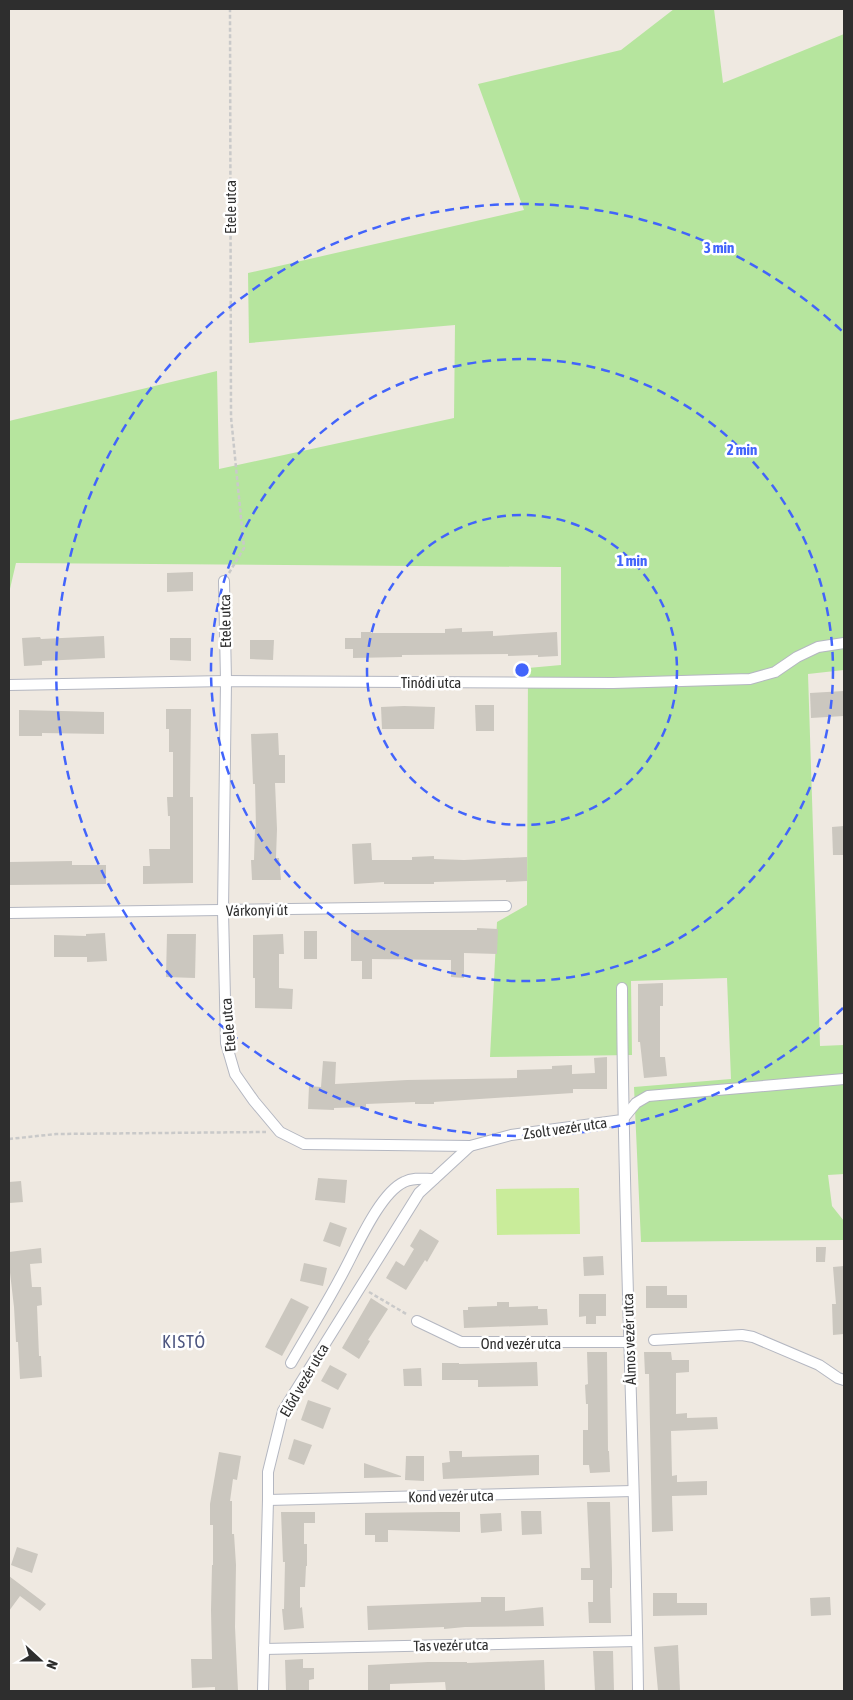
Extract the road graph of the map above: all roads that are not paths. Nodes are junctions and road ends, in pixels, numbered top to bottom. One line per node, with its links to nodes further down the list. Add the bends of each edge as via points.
1 (224, 581): 3 (street, Etele utca)
2 (844, 643): 3 (street, Tinódi utca, via 818,647 775,672 750,679 613,683)
3 (226, 681): 4 (street, Tinódi utca); 6 (street, Etele utca)
4 (9, 686)
5 (506, 906): 6 (street, Várkonyi út)
6 (223, 911): 7 (street, Várkonyi út); 11 (street, Etele utca, via 226,1043 235,1074)
7 (9, 913)
8 (622, 988): 10 (street, Álmos vezér utca)
9 (844, 1079): 10 (street, Zsolt vezér utca, via 648,1096 636,1103)
10 (622, 1120): 12 (street, Zsolt vezér utca, via 511,1135); 16 (street, Álmos vezér utca)
11 (280, 1132): 12 (street, Zsolt vezér utca, via 304,1144)
12 (470, 1146): 13 (street, Előd vezér utca)
13 (434, 1179): 17 (street, via 416,1178 404,1182 393,1190 374,1214); 20 (street, Előd vezér utca, via 419,1193 282,1411 268,1472)
14 (418, 1321): 16 (street, Ond vezér utca, via 461,1342)
15 (654, 1340): 18 (street, via 753,1336 819,1365)
16 (630, 1342): 19 (street, Álmos vezér utca)
17 (291, 1363)
18 (844, 1380)
19 (634, 1491): 20 (street, Kond vezér utca); 21 (street, Álmos vezér utca)
20 (268, 1500): 22 (street, Előd vezér utca)
21 (637, 1641): 22 (street, Tas vezér utca); 24 (street, Álmos vezér utca)
22 (264, 1649): 23 (street, Előd vezér utca)
23 (263, 1691)
24 (638, 1691)

